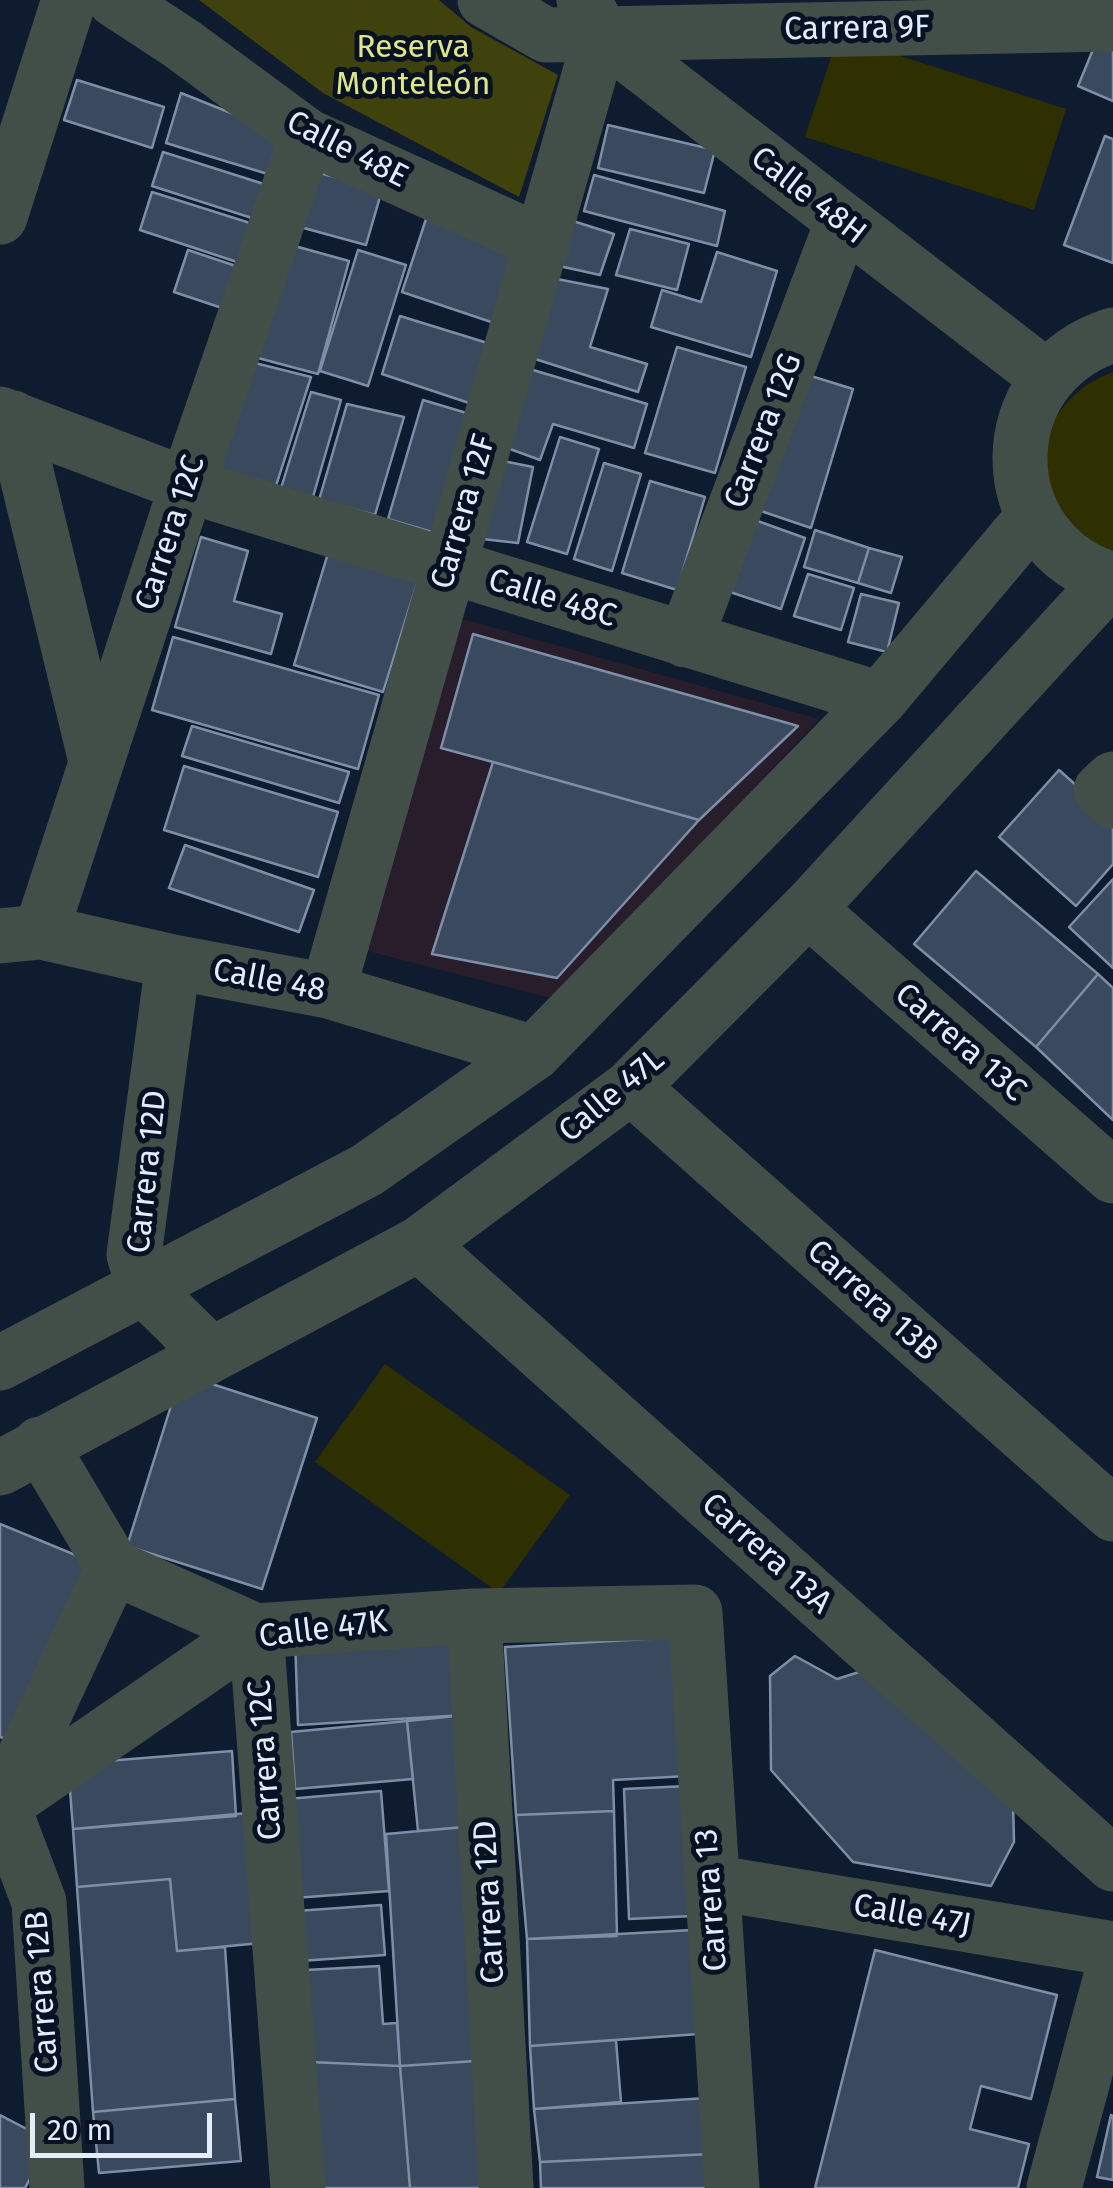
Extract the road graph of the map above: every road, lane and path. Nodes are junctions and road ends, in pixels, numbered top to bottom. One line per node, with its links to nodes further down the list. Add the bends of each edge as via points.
1 (69, 0): 7 (street)
2 (114, 0): 6 (street, Calle 48E)
3 (485, 0): 4 (street, Carrera 9F, via 546,35)
4 (593, 17): 5 (street, Carrera 9F); 8 (street, Calle 48H); 9 (street, Carrera 12F)
5 (1113, 24)
6 (307, 136): 9 (street, Calle 48E); 13 (street, Carrera 12C)
7 (0, 218)
8 (842, 222): 11 (street, Calle 48H); 17 (street, Carrera 12G)
9 (543, 243): 15 (street, Carrera 12F)
10 (1113, 335): 11 (street, via 1088,344)
11 (1048, 378): 14 (street, via 1024,420 1020,444 1019,470)
12 (7, 416): 13 (street, Calle 48C); 19 (street)
13 (187, 485): 15 (street, Calle 48C); 19 (street, Carrera 12C)
14 (1033, 517): 16 (street, via 1065,556); 18 (street)
15 (447, 567): 17 (street, Calle 48C); 23 (street, Carrera 12F)
16 (1112, 579): 20 (street, Calle 47L)
17 (685, 640): 18 (street, Calle 48C)
18 (880, 699): 24 (street)
19 (96, 761): 21 (street, Carrera 12C)
20 (808, 909): 25 (street, Calle 47L); 26 (street, Carrera 13C)
21 (20, 934): 22 (street, Calle 48)
22 (173, 962): 23 (street, Calle 48); 28 (street, Carrera 12D, via 134,1254)
23 (328, 991): 24 (street, Calle 48)
24 (534, 1053): 28 (street, via 367,1170)
25 (631, 1087): 27 (street, Calle 47L); 32 (street, Carrera 13B)
26 (1113, 1176)
27 (419, 1244): 29 (street, Calle 47L); 38 (street, Carrera 13A)
28 (145, 1289): 29 (street, Carrera 12D); 30 (street)
29 (210, 1354): 31 (street, Calle 47L)
30 (0, 1363)
31 (20, 1456): 33 (street)
32 (1113, 1514)
33 (113, 1567): 36 (street); 37 (street)
34 (695, 1612): 35 (street, Calle 47K); 39 (street, Carrera 13)
35 (474, 1616): 36 (street, Calle 47K); 44 (street, Carrera 12D)
36 (256, 1631): 37 (street, Calle 47K); 43 (street, Carrera 12C)
37 (1, 1805): 42 (street, Carrera 12B, via 39,1902)
38 (1113, 1864)
39 (711, 1882): 40 (street, Calle 47J); 45 (street, Carrera 13)
40 (1113, 1950)
41 (1113, 1969): 46 (street)
42 (56, 2188)
43 (298, 2188)
44 (506, 2188)
45 (732, 2188)
46 (1054, 2188)

